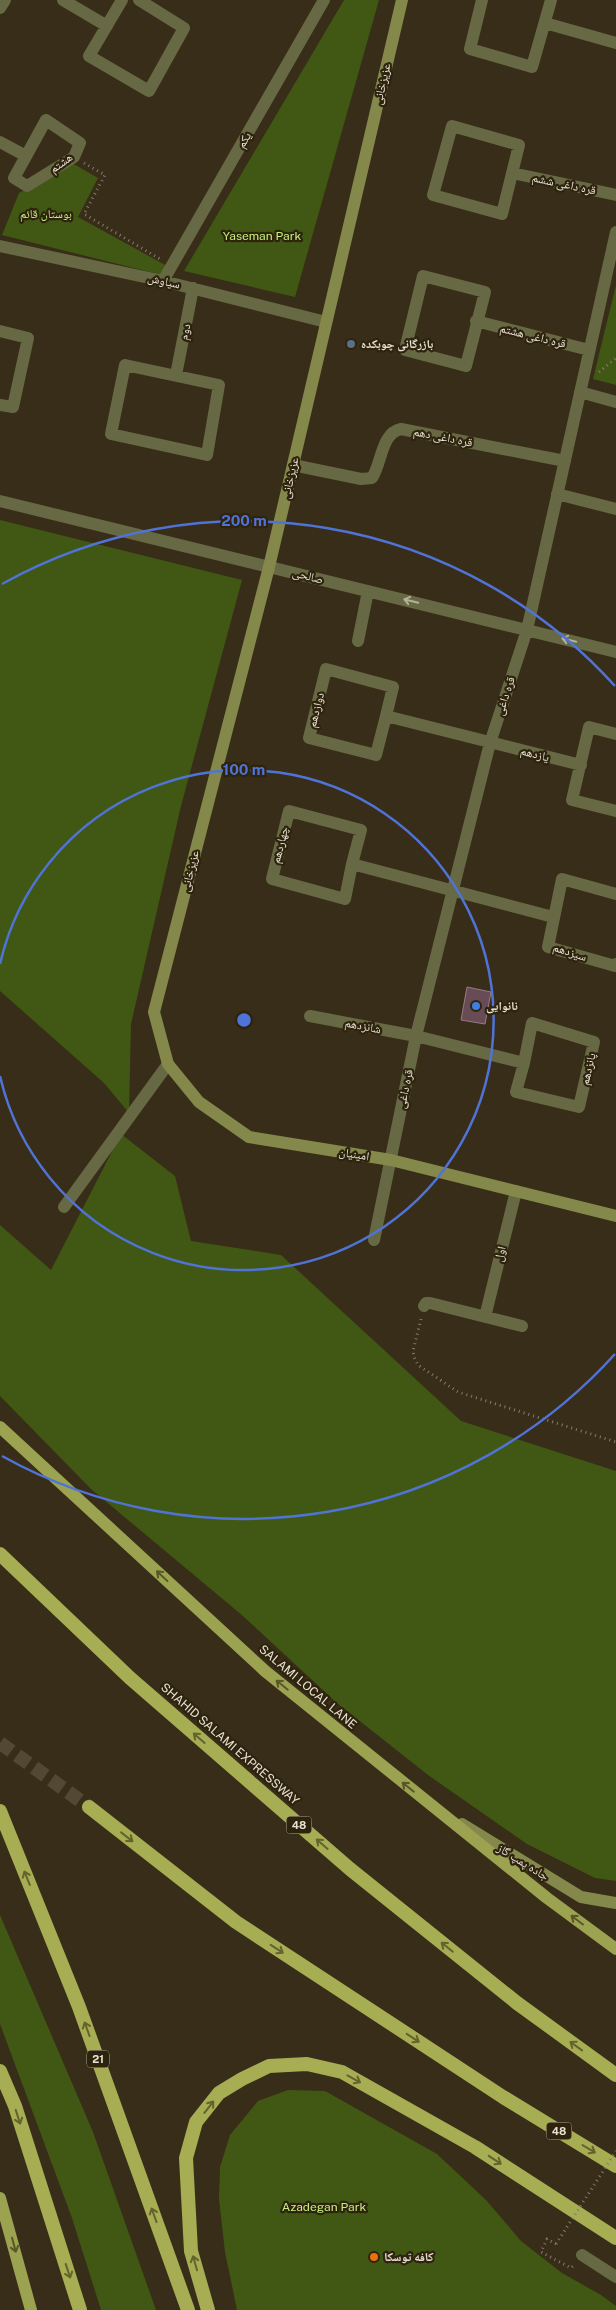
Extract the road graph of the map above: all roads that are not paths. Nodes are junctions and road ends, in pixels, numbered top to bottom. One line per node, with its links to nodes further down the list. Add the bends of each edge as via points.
1 (5, 0): 9 (street)
2 (62, 0): 11 (street)
3 (122, 0): 11 (street)
4 (139, 0): 11 (street, via 184,28 149,91 89,56)
5 (324, 0): 19 (street, یکم)
6 (402, 0): 22 (main road, عزیزخانی)
7 (482, 0): 10 (street, via 470,50 532,67)
8 (551, 0): 10 (street)
9 (0, 8)
10 (545, 24): 12 (street)
11 (107, 26)
12 (616, 43)
13 (0, 142): 14 (street)
14 (26, 156): 14 (street, هشتم, via 46,120 80,142 74,157 27,186 14,178)
15 (512, 172): 15 (street, via 519,145 452,126 433,195 502,214); 16 (street, قره داغی ششم)
16 (616, 196)
17 (616, 232): 24 (street, قره داغی)
18 (0, 248): 19 (street, سیاوش)
19 (163, 281): 20 (street, سیاوش)
20 (194, 288): 22 (street, سیاوش); 25 (street, دوم)
21 (476, 321): 21 (street, via 485,292 423,276 404,350 466,366); 24 (street, قره داغی هشتم)
22 (326, 322): 30 (main road, عزیزخانی)
23 (0, 331): 28 (street, via 28,338 13,407)
24 (590, 350): 26 (street, قره داغی)
25 (176, 375): 25 (street, via 220,384 208,455 110,434 125,365)
26 (580, 392): 27 (street); 29 (street, قره داغی)
27 (616, 402)
28 (0, 405)
29 (565, 462): 30 (street, قره داغی دهم, via 401,428 388,436 372,478 361,479); 31 (street, قره داغی)
30 (293, 465): 34 (main road, عزیزخانی)
31 (557, 494): 33 (street); 36 (street, قره داغی)
32 (0, 501): 34 (street, صالحی)
33 (616, 509)
34 (269, 567): 35 (street, صالحی); 49 (main road, عزیزخانی)
35 (368, 591): 36 (street, صالحی, one-way to 35); 37 (street)
36 (527, 630): 38 (street, صالحی, one-way to 36); 41 (street, قره داغی)
37 (358, 641)
38 (616, 652)
39 (386, 716): 39 (street, دوازدهم, via 376,755 309,738 326,670 393,687); 41 (street)
40 (616, 734): 42 (street, via 589,727)
41 (490, 743): 42 (street, یازدهم); 45 (street, قره داغی)
42 (581, 765): 43 (street, via 572,800)
43 (616, 811)
44 (352, 864): 44 (street, چهاردهم, via 345,900 272,879 289,811 361,830); 45 (street)
45 (453, 891): 47 (street); 51 (street, قره داغی)
46 (616, 894): 47 (street, سیزدهم, via 562,879)
47 (553, 917): 48 (street, سیزدهم, via 548,947)
48 (616, 964)
49 (154, 1012): 53 (main road, امینیان)
50 (310, 1016): 51 (street, شانزدهم)
51 (416, 1036): 52 (street); 54 (street, قره داغی)
52 (524, 1063): 52 (street, پانزدهم, via 532,1023 594,1042 579,1108 516,1092)
53 (168, 1064): 54 (main road, امینیان, via 199,1102 249,1137); 56 (street)
54 (391, 1160): 55 (main road, امینیان); 58 (street, قره داغی)
55 (516, 1191): 57 (main road, امینیان); 60 (street, اول)
56 (64, 1207)
57 (616, 1216)
58 (374, 1240)
59 (424, 1306): 60 (street, via 430,1303)
60 (485, 1317): 61 (street)
61 (522, 1326)
62 (0, 1426): 65 (main road, SALAMI LOCAL LANE, one-way to 62, via 265,1671)
63 (0, 1554): 70 (highway, SHAHID SALAMI EXPRESSWAY / 48, one-way to 63, via 517,2003 350,1868 130,1678)
64 (89, 1807): 71 (highway, 48, one-way to 71, via 236,1922 502,2097)
65 (434, 1807): 67 (main road, جاده پمپ گاز, via 581,1897); 68 (main road, SALAMI LOCAL LANE, one-way to 65)
66 (0, 1811): 80 (highway, 21, one-way to 66, via 79,2007)
67 (616, 1904)
68 (616, 1949)
69 (0, 2071): 76 (highway, one-way to 76)
70 (616, 2075)
71 (616, 2166)
72 (0, 2198): 77 (main road, one-way to 77)
73 (616, 2238): 81 (highway, one-way to 73, via 191,2251 186,2158 196,2122 219,2093 269,2066 307,2064 342,2072 475,2147)
74 (582, 2255): 75 (street)
75 (616, 2277)
76 (74, 2291): 78 (highway); 79 (highway)
77 (31, 2310)
78 (76, 2310)
79 (80, 2310)
80 (188, 2310)
81 (208, 2310)

